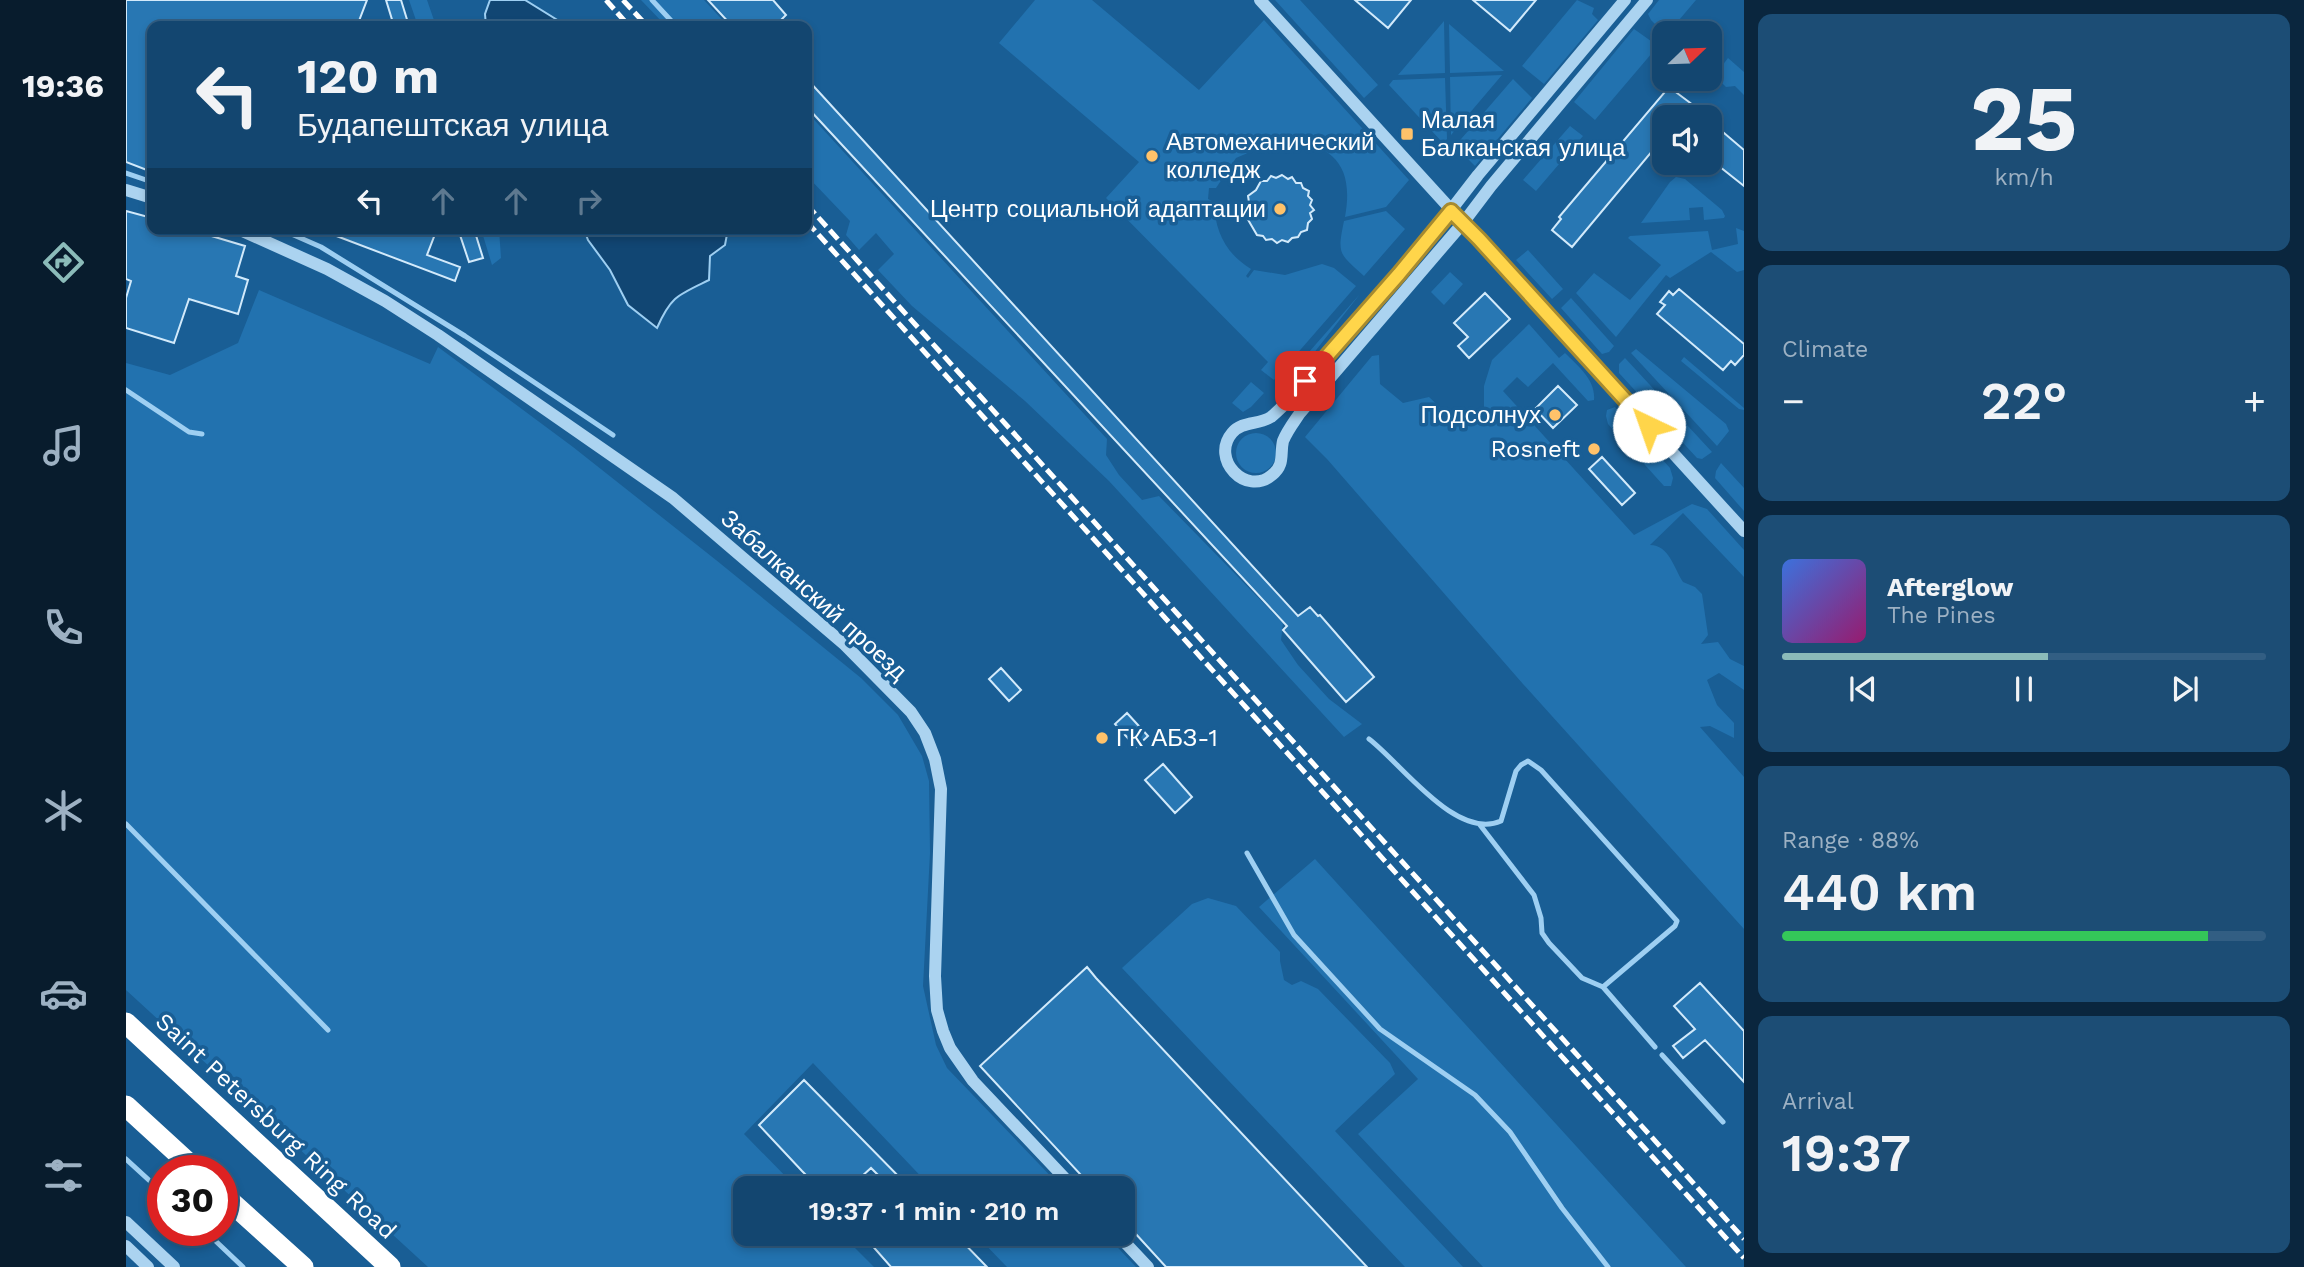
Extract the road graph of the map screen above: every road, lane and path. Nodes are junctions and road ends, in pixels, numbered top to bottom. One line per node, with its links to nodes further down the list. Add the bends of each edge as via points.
1 (1260, 0): 6 (street)
2 (1625, 0): 6 (street)
3 (1647, 0): 7 (street)
4 (126, 190): 5 (street)
5 (147, 196)
6 (1451, 211): 7 (street); 7 (street, via 1287,402 1270,417 1232,433 1225,449 1228,465 1239,478 1257,481 1274,474 1283,458 1282,444 1300,413)
7 (1464, 223): 9 (street)
8 (251, 235): 13 (street, Забалканский проезд, via 385,301 673,498 845,645 911,712 925,733 942,789 935,976 943,1031 973,1081)
9 (1744, 531)
10 (126, 1023): 21 (highway, Saint Petersburg Ring Road)
11 (126, 1106): 12 (highway)
12 (180, 1155)
13 (1063, 1176)
14 (238, 1208): 20 (highway)
15 (126, 1222): 19 (street)
16 (126, 1246): 18 (street)
17 (1128, 1246): 22 (street)
18 (148, 1267)
19 (174, 1267)
20 (303, 1267)
21 (390, 1267)
22 (1148, 1267)

